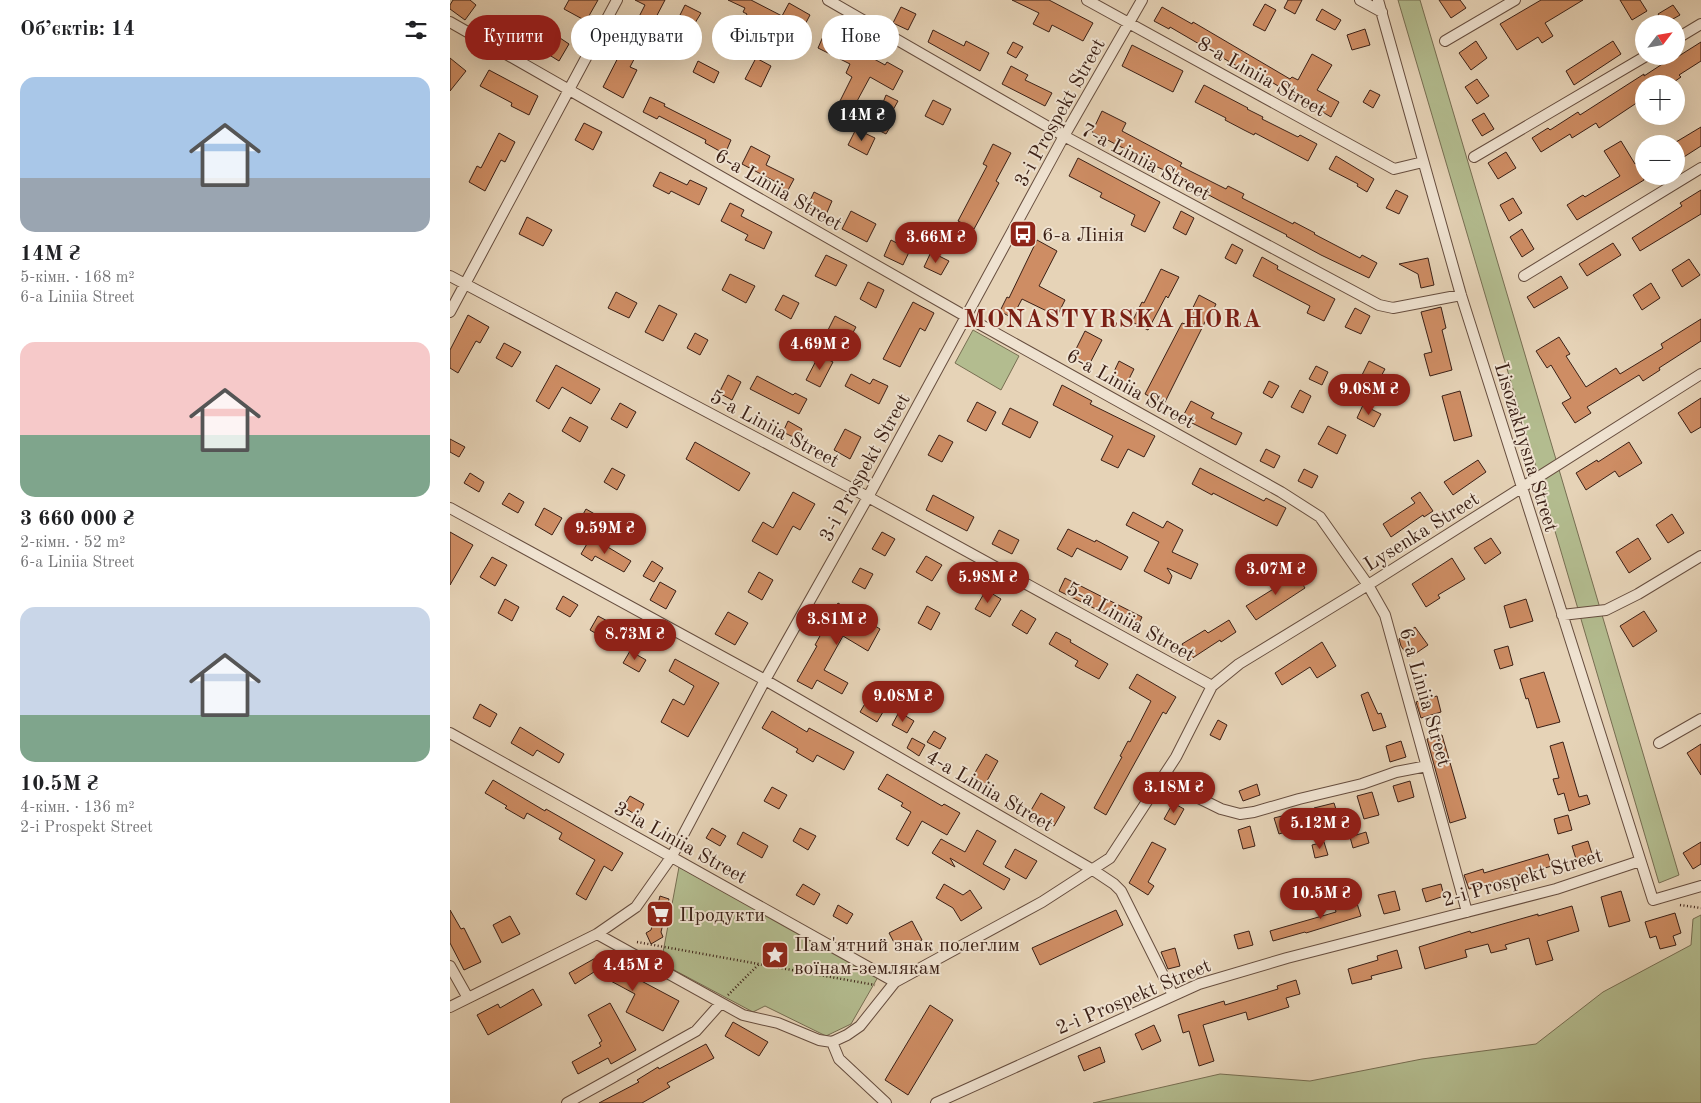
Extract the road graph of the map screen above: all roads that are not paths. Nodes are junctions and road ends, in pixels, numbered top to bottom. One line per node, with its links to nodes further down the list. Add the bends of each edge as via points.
1 (617, 0): 15 (street)
2 (828, 0): 16 (street, 7-a Liniia Street)
3 (1087, 0): 10 (street, 8-a Liniia Street)
4 (1142, 0): 10 (street, 3-i Prospekt Street)
5 (1360, 0): 8 (street)
6 (1378, 0): 8 (street, Lisozakhysna Street)
7 (1515, 0): 13 (street)
8 (1382, 12): 18 (street, Lisozakhysna Street)
9 (450, 22): 15 (street, 6-a Liniia Street)
10 (1129, 23): 16 (street, 3-i Prospekt Street); 18 (street, 8-a Liniia Street, via 1394,169)
11 (1701, 24): 12 (street)
12 (1685, 34)
13 (1445, 41)
14 (1635, 62): 17 (street)
15 (569, 90): 22 (street); 25 (street, 6-a Liniia Street)
16 (1064, 136): 23 (street, 7-a Liniia Street, via 1379,305 1394,308); 25 (street, 3-i Prospekt Street)
17 (1474, 157)
18 (1423, 162): 23 (street, Lisozakhysna Street)
19 (1701, 168): 21 (street)
20 (450, 276): 22 (street, 5-a Liniia Street)
21 (1524, 276)
22 (465, 284): 24 (street); 28 (street, 5-a Liniia Street)
23 (1461, 295): 27 (street, Lisozakhysna Street)
24 (450, 312)
25 (965, 316): 28 (street, 3-i Prospekt Street); 31 (street, 6-a Liniia Street, via 1281,492 1320,517)
26 (1701, 374): 27 (street, Lysenka Street)
27 (1522, 488): 31 (street, Lysenka Street); 32 (street, Lisozakhysna Street)
28 (868, 497): 33 (street, 3-i Prospekt Street); 34 (street, 5-a Liniia Street)
29 (450, 508): 33 (street, 4-a Liniia Street)
30 (1701, 556): 32 (street, via 1606,610)
31 (1368, 585): 34 (street, Lysenka Street, via 1239,664); 38 (street, 6-a Liniia Street, via 1385,615)
32 (1562, 615): 41 (street, Lisozakhysna Street)
33 (765, 680): 40 (street, 3-i Prospekt Street); 42 (street, 4-a Liniia Street)
34 (1212, 686): 39 (street, Lysenka Street)
35 (1701, 720): 37 (street)
36 (450, 733): 40 (street, 3-ia Liniia Street)
37 (1658, 743)
38 (1427, 766): 39 (street, via 1240,814 1221,810); 44 (street, 6-a Liniia Street)
39 (1162, 780): 42 (street, Lysenka Street, via 1110,858)
40 (672, 856): 45 (street, 3-i Prospekt Street, via 636,907); 47 (street, 3-ia Liniia Street)
41 (1640, 861): 43 (street, Lisozakhysna Street, via 1653,900); 44 (street, 2-i Prospekt Street, via 1556,889)
42 (1093, 870): 47 (street, Lysenka Street); 48 (street, 4-a Liniia Street, via 1121,891)
43 (1701, 886)
44 (1468, 912): 48 (street, 2-i Prospekt Street, via 1287,958)
45 (597, 934): 49 (street); 50 (street)
46 (450, 966): 49 (street)
47 (892, 985): 52 (street, Lysenka Street, via 860,1026)
48 (1173, 995): 55 (street, 2-i Prospekt Street)
49 (468, 998): 51 (street)
50 (720, 1004): 52 (street, via 742,1015 778,1023); 53 (street, via 696,1031)
51 (450, 1007)
52 (832, 1042): 54 (street, via 839,1059)
53 (567, 1103)
54 (886, 1103)
55 (936, 1103)

